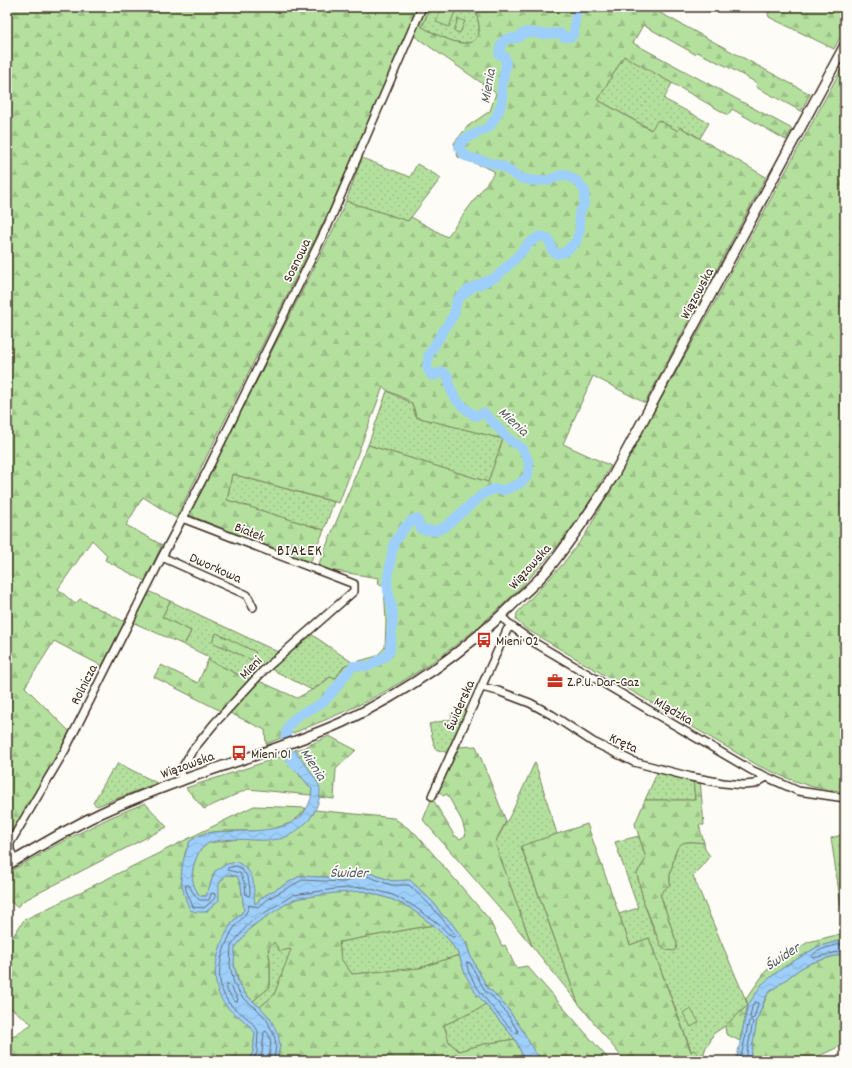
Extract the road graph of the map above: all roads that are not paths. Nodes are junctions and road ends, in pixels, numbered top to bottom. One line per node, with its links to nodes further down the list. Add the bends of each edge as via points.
1 (422, 7): 3 (street, Sosnowa, via 328,225)
2 (845, 45): 7 (main road, Wiązowska, via 612,478 580,528 547,570)
3 (182, 518): 4 (street, Rolnicza); 5 (street, Białek)
4 (162, 557): 6 (street, Dworkowa, via 247,595); 14 (street, Rolnicza, via 65,750 10,843)
5 (354, 584): 11 (street, Mieni, via 354,591 263,671 214,724 192,751 181,770)
6 (253, 607)
7 (501, 616): 8 (street, Mlądzka); 11 (main road, Wiązowska, via 459,652 416,682 342,722)
8 (512, 626): 9 (street, Świderska, via 507,630); 10 (street, Mlądzka, via 541,647)
9 (481, 687): 10 (street, Kręta, via 530,703 593,742 634,762 722,783 755,784); 12 (street, Świderska)
10 (766, 777): 13 (street, Mlądzka, via 798,790)
11 (181, 781): 14 (main road, Wiązowska, via 101,813)
12 (432, 796)
13 (845, 798)
14 (11, 862)

